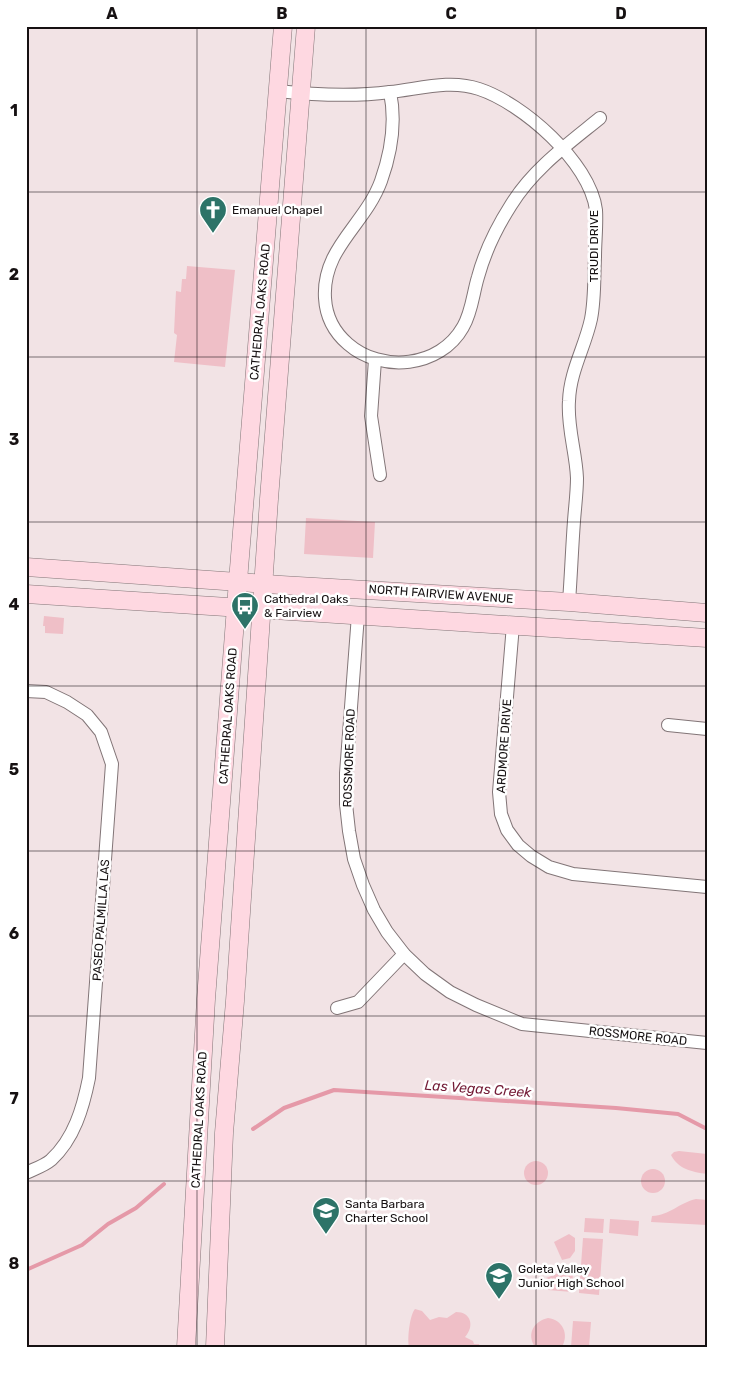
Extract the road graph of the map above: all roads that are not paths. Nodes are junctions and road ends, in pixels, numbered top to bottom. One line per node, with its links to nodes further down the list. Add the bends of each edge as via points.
1 (283, 26): 3 (main road, CATHEDRAL OAKS ROAD)
2 (306, 26): 5 (main road, CATHEDRAL OAKS ROAD)
3 (278, 91): 5 (street, TRUDI DRIVE); 11 (main road, CATHEDRAL OAKS ROAD)
4 (390, 92): 5 (street, TRUDI DRIVE); 7 (street, TRUDI DRIVE, via 453,85 477,88 525,113); 8 (street, via 393,123 380,182 366,210 334,253 324,286 330,320 341,337 357,352)
5 (300, 94): 12 (main road, CATHEDRAL OAKS ROAD)
6 (600, 118): 7 (street)
7 (563, 149): 8 (street, via 529,180 502,219 485,254 463,328 448,346 416,361); 14 (street, TRUDI DRIVE, via 589,190 596,210 591,318 572,374 569,401 577,477)
8 (375, 360): 9 (street, via 371,416)
9 (380, 475)
10 (26, 567): 11 (main road, NORTH FAIRVIEW AVENUE)
11 (238, 581): 12 (main road, NORTH FAIRVIEW AVENUE); 15 (main road, CATHEDRAL OAKS ROAD)
12 (263, 583): 14 (main road, NORTH FAIRVIEW AVENUE); 16 (main road, CATHEDRAL OAKS ROAD)
13 (26, 594): 15 (main road)
14 (569, 602): 17 (main road, NORTH FAIRVIEW AVENUE)
15 (236, 607): 16 (main road); 29 (main road, CATHEDRAL OAKS ROAD, via 206,999)
16 (262, 609): 18 (main road); 30 (main road, CATHEDRAL OAKS ROAD, via 224,1133)
17 (707, 613)
18 (358, 615): 19 (main road); 25 (street, ROSSMORE ROAD, via 346,773 349,832 360,876 374,910)
19 (513, 625): 20 (main road); 24 (street, ARDMORE DRIVE, via 499,792 501,814 518,845 549,868 573,874)
20 (707, 638)
21 (26, 691): 28 (street, PASEO PALMILLA LAS, via 46,692 87,715 101,732 112,764 89,1078 84,1104 75,1126 50,1161)
22 (668, 725): 23 (street)
23 (707, 729)
24 (707, 887)
25 (404, 954): 26 (street, via 358,1002); 27 (street, ROSSMORE ROAD, via 450,992 522,1024)
26 (337, 1008)
27 (707, 1043)
28 (26, 1173)
29 (186, 1347)
30 (215, 1347)

